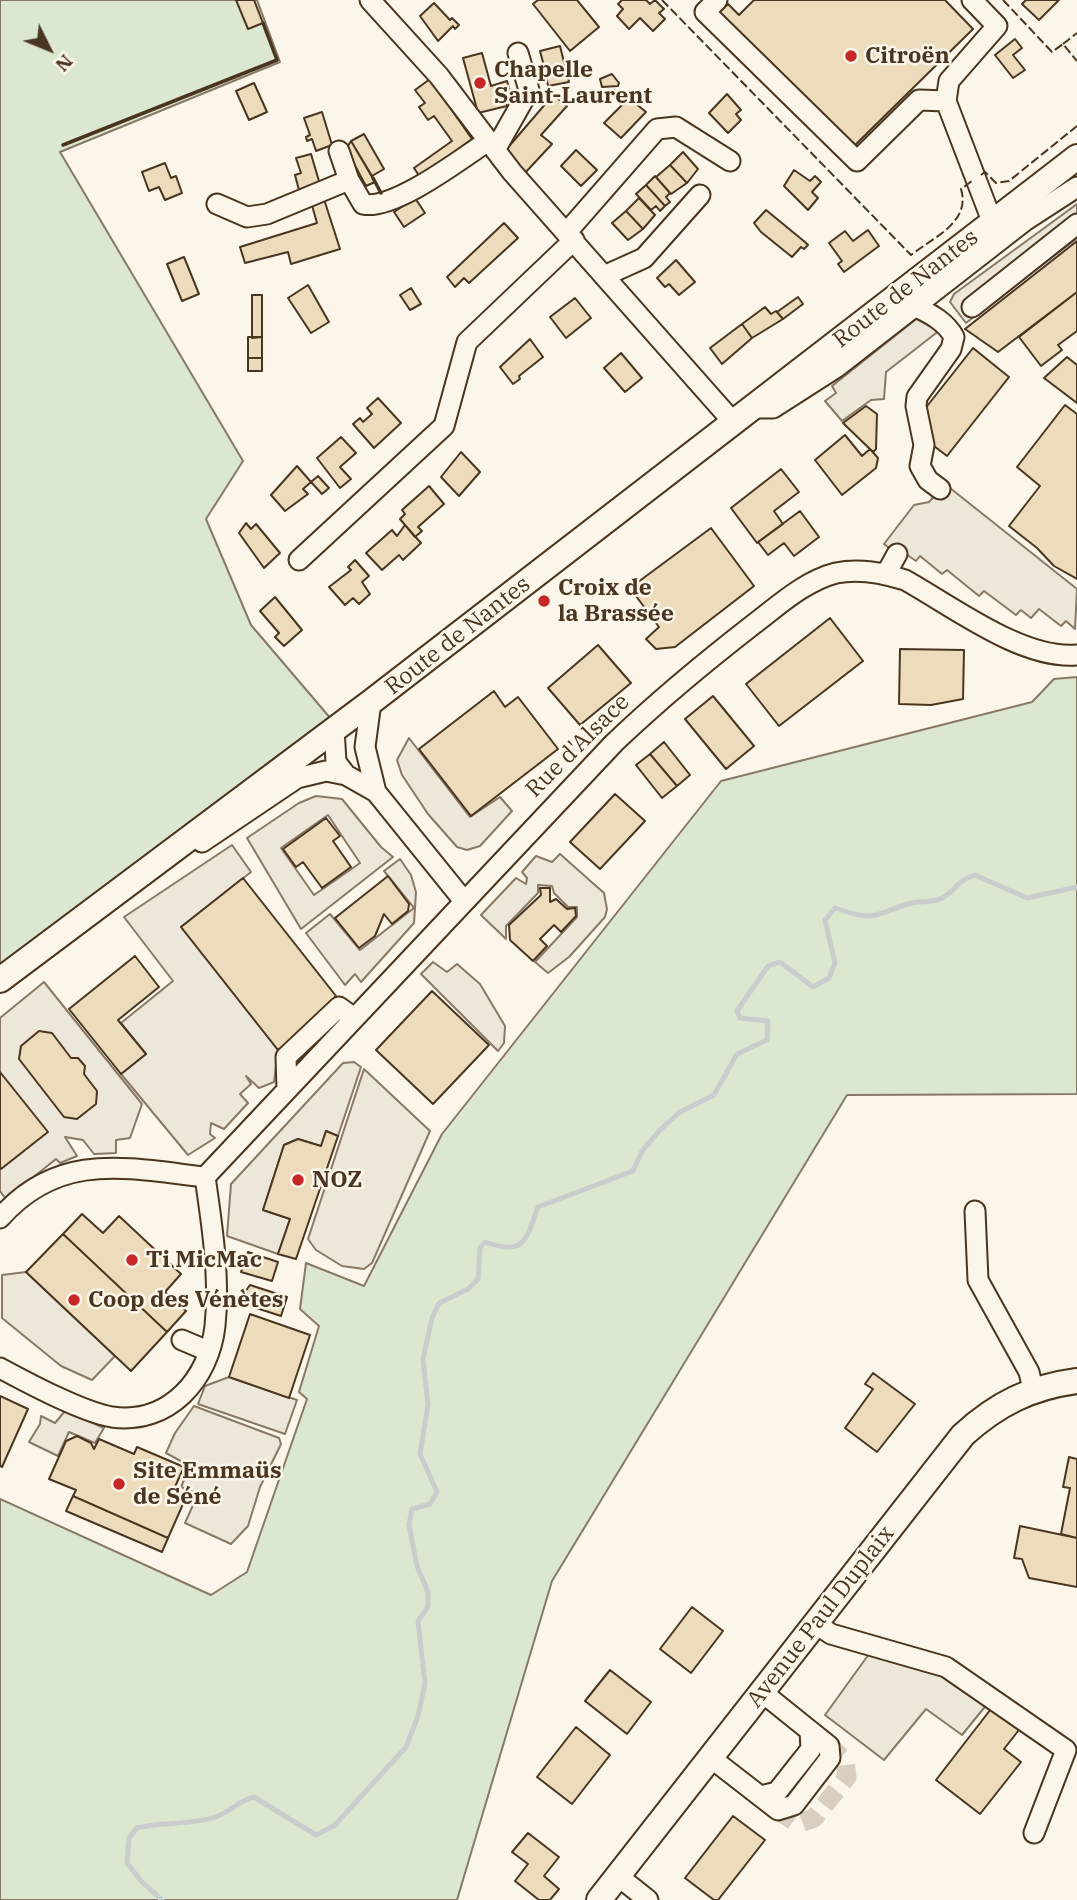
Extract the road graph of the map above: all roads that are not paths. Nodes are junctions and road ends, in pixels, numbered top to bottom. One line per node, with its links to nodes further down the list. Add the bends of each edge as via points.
1 (370, 0): 6 (street, via 439,76)
2 (717, 0): 5 (street, via 705,12 857,161 919,100)
3 (972, 0): 5 (street, via 997,26 949,80)
4 (518, 53): 6 (street, via 529,90)
5 (946, 101): 14 (street)
6 (492, 146): 10 (street, via 375,207 363,204); 16 (street)
7 (339, 151): 10 (street)
8 (1077, 157): 14 (main road, Route de Nantes)
9 (730, 161): 16 (street, via 676,127 657,129)
10 (349, 180): 13 (street, via 267,214 247,217)
11 (1077, 187): 18 (street)
12 (700, 195): 17 (street, via 644,258)
13 (217, 204)
14 (992, 221): 20 (main road, Route de Nantes)
15 (1077, 224): 19 (street)
16 (571, 236): 17 (street); 24 (street, via 467,342 444,426)
17 (604, 276): 21 (street)
18 (916, 307): 20 (street, via 838,367 773,408); 22 (street, via 934,316 954,337 916,406 924,445 920,466)
19 (972, 307)
20 (754, 408): 21 (main road, Route de Nantes)
21 (734, 424): 27 (main road, Route de Nantes)
22 (940, 489)
23 (897, 554): 25 (street)
24 (299, 560)
25 (886, 573): 26 (street, Rue d'Alsace, via 1014,641 1049,653); 32 (street, Rue d'Alsace, via 861,570 817,580 700,666 614,743)
26 (1077, 655)
27 (371, 702): 28 (main road, Route de Nantes); 30 (street, via 365,747)
28 (334, 729): 29 (street, via 336,762); 31 (main road, Route de Nantes)
29 (346, 775): 30 (street); 31 (street, via 326,771 297,778 151,877)
30 (376, 792): 32 (street)
31 (123, 886): 33 (main road, Route de Nantes)
32 (464, 901): 34 (street, Rue d'Alsace)
33 (0, 980)
34 (205, 1177): 36 (street, via 99,1166 75,1170 29,1191); 38 (street, via 216,1305)
35 (975, 1211): 41 (street, via 978,1280 1029,1372)
36 (0, 1218)
37 (181, 1340): 38 (street)
38 (208, 1351): 39 (street, via 193,1384 180,1399 145,1417 109,1417)
39 (0, 1368)
40 (1077, 1381): 41 (main road, Avenue Paul Duplaix)
41 (1033, 1390): 42 (main road, Avenue Paul Duplaix, via 992,1410 963,1435)
42 (816, 1625): 43 (main road, Avenue Paul Duplaix); 45 (street, via 831,1634 946,1667 1066,1750)
43 (763, 1693): 44 (main road, Avenue Paul Duplaix); 44 (street, via 829,1746 831,1758 794,1805 778,1810)
44 (711, 1758): 46 (main road, Avenue Paul Duplaix)
45 (1034, 1833)
46 (618, 1876): 47 (main road, Avenue Paul Duplaix); 48 (street)
47 (599, 1900)
48 (648, 1900)

